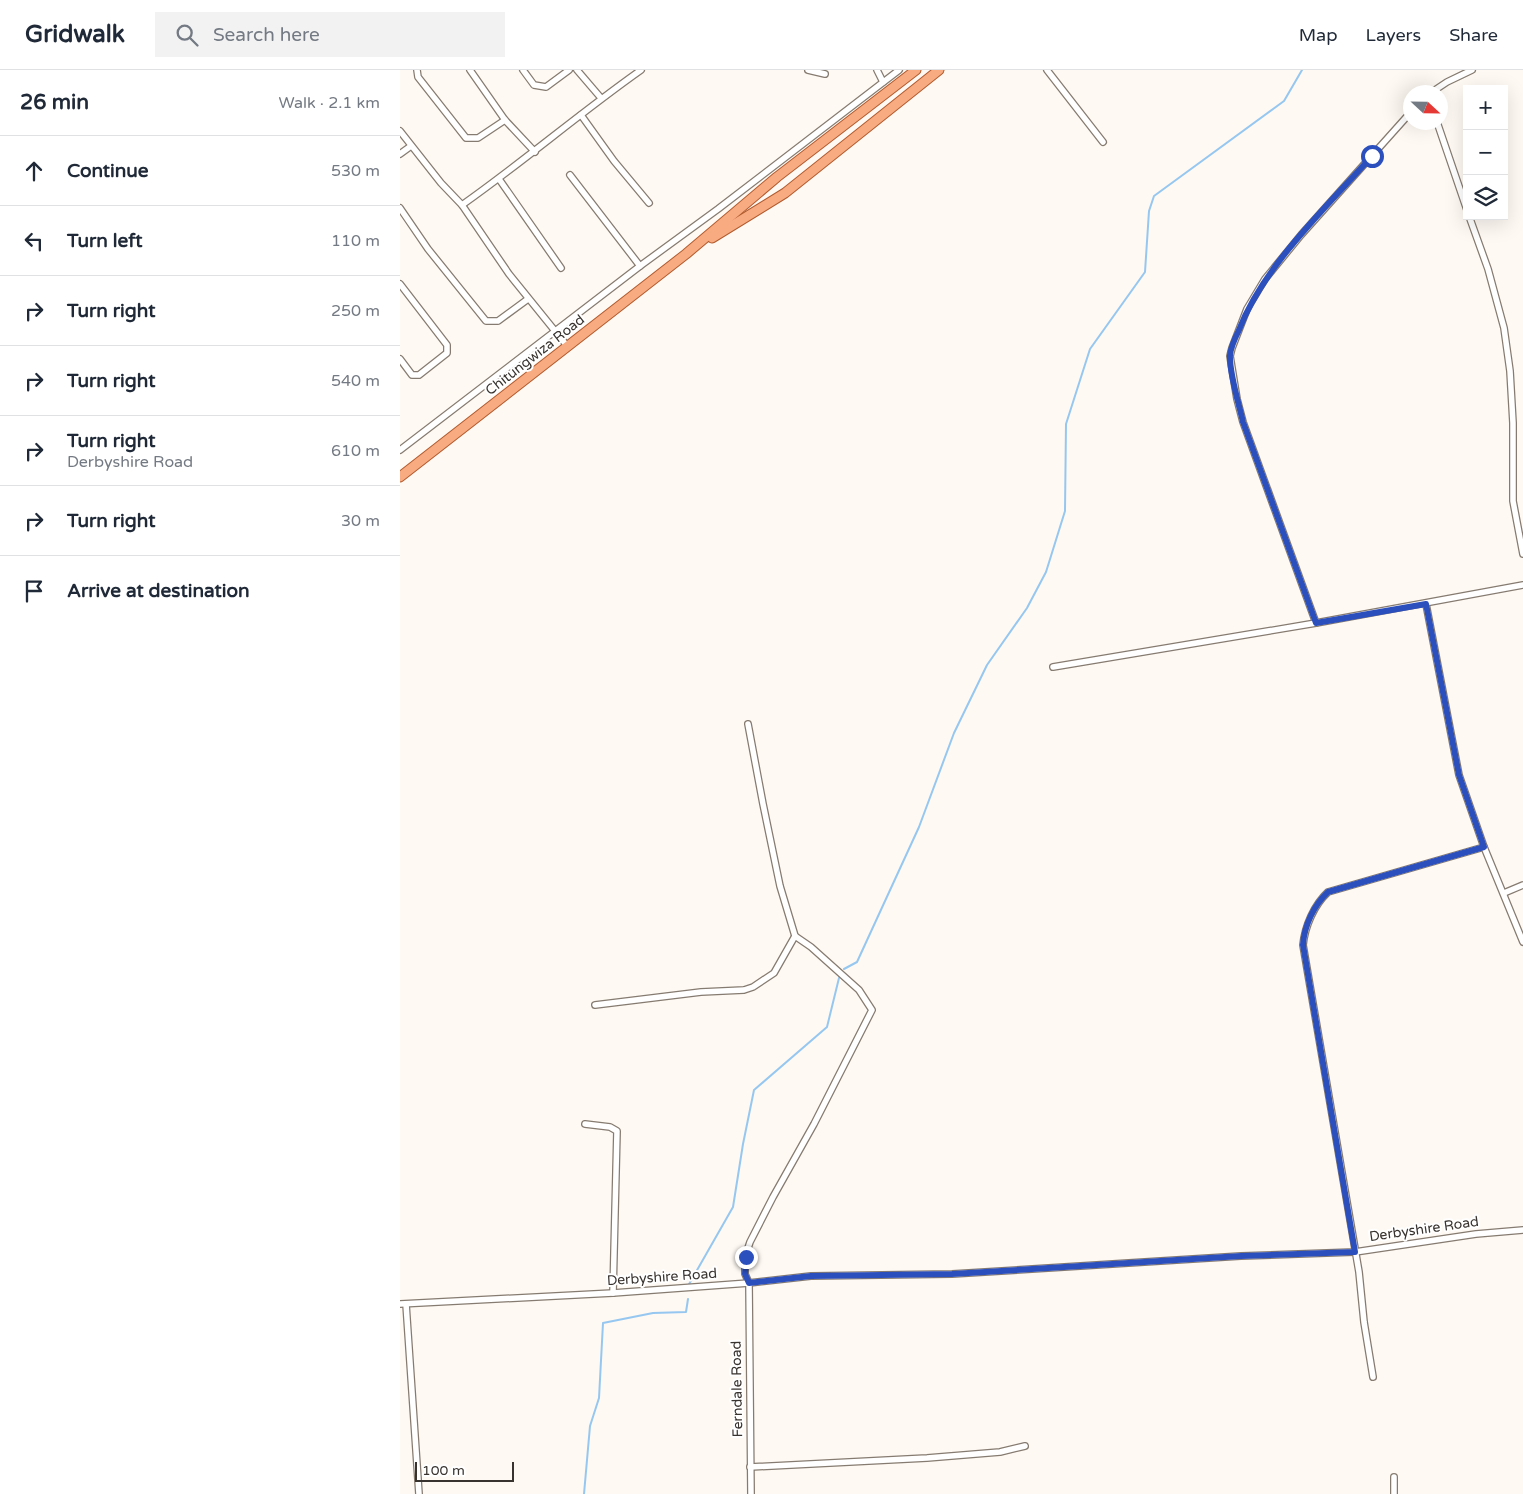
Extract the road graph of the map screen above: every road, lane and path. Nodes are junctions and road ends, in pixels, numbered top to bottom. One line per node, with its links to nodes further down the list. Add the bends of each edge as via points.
1 (417, 70): 19 (street, via 418,77 466,138 478,138)
2 (470, 70): 19 (street)
3 (523, 70): 4 (street, via 534,85 546,86)
4 (569, 70)
5 (577, 70): 17 (street)
6 (641, 70): 17 (street)
7 (808, 70): 14 (street)
8 (877, 70): 15 (street)
9 (898, 70): 15 (street)
10 (916, 70): 34 (main road, via 777,176)
11 (939, 70): 34 (main road, via 785,192)
12 (1048, 70): 23 (street)
13 (1472, 70): 16 (street)
14 (825, 74)
15 (884, 82): 35 (street)
16 (1442, 85)
17 (601, 98): 18 (street)
18 (581, 115): 25 (street); 30 (street)
19 (505, 120): 25 (street)
20 (1403, 120): 47 (street, via 1265,279 1247,309 1232,348 1230,363 1243,422)
21 (1440, 130): 29 (street)
22 (400, 132): 24 (street)
23 (1103, 142)
24 (411, 146): 26 (street); 31 (street)
25 (535, 152): 28 (street)
26 (400, 154)
27 (570, 175): 35 (street)
28 (499, 179): 31 (street); 36 (street)
29 (1463, 198)
30 (649, 203)
31 (462, 205): 38 (street)
32 (400, 208): 38 (street, via 428,249 486,321 498,321)
33 (1470, 220): 44 (street, via 1504,328 1513,423 1512,501)
34 (686, 254): 40 (main road, Chitungwiza Road)
35 (640, 266): 39 (street)
36 (561, 268)
37 (400, 284): 41 (street, via 448,345 448,353 419,375 412,375)
38 (528, 299): 39 (street)
39 (555, 331): 40 (street); 42 (street)
40 (568, 347): 43 (main road, Chitungwiza Road)
41 (400, 359)
42 (400, 450)
43 (400, 477)
44 (1523, 554)
45 (1523, 585): 46 (street)
46 (1426, 604): 47 (street); 50 (street, via 1459,775)
47 (1316, 623): 48 (street)
48 (1053, 667)
49 (748, 724): 53 (street, via 780,886)
50 (1484, 847): 52 (street); 58 (street, via 1328,892 1318,903 1305,932 1303,945)
51 (1523, 885): 52 (street)
52 (1504, 893): 54 (street)
53 (795, 936): 55 (street, via 774,973 753,987); 59 (street, Ferndale Road, via 859,990 872,1010 750,1242 745,1274)
54 (1523, 942)
55 (595, 1005)
56 (585, 1124): 60 (street, via 617,1131)
57 (1523, 1230): 58 (street, Derbyshire Road)
58 (1355, 1252): 59 (street, Derbyshire Road, via 952,1274 811,1276); 62 (street)
59 (749, 1283): 60 (street, Derbyshire Road); 64 (street, Ferndale Road)
60 (613, 1293): 61 (street, Derbyshire Road)
61 (403, 1304): 66 (street)
62 (1373, 1377)
63 (1025, 1446): 64 (street, via 1000,1452 927,1458)
64 (750, 1467): 67 (street, Ferndale Road)
65 (1394, 1477): 68 (street)
66 (419, 1494)
67 (751, 1494)
68 (1394, 1494)

